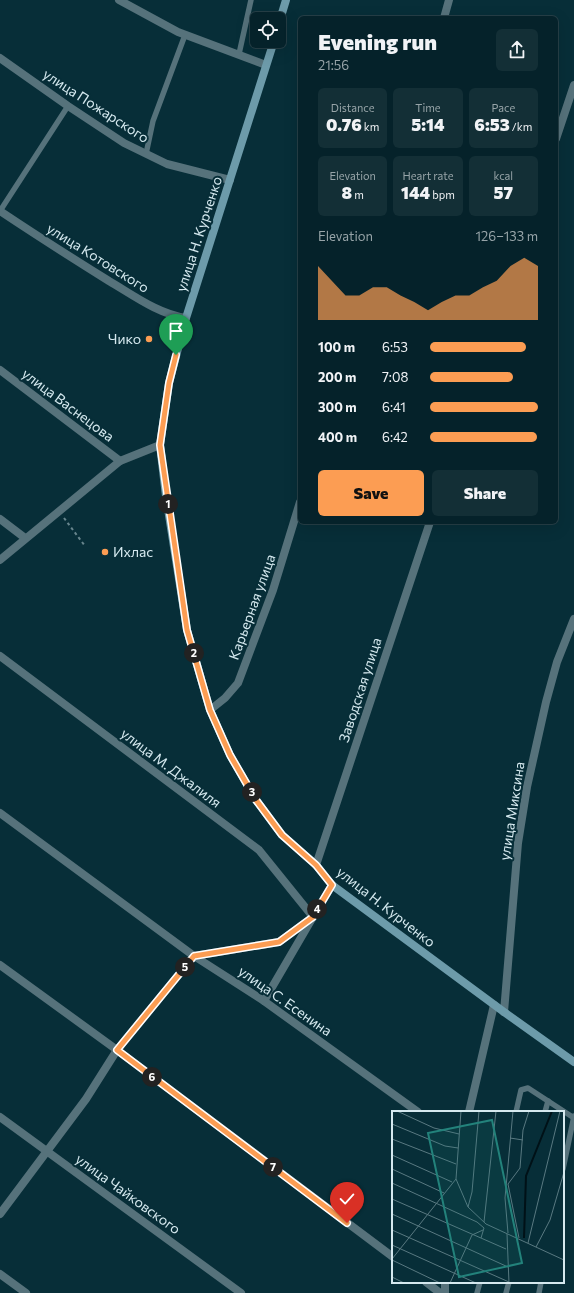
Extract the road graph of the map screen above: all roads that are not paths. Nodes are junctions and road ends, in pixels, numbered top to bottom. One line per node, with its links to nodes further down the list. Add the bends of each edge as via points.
1 (119, 0): 7 (street)
2 (251, 0): 9 (lane)
3 (286, 0): 5 (main road)
4 (450, 0): 6 (street)
5 (282, 12)
6 (445, 16)
7 (185, 35): 9 (street); 15 (lane, via 153,121)
8 (272, 48): 11 (main road, улица Н. Курченко)
9 (239, 54): 11 (street)
10 (0, 58): 13 (street, улица Пожарского)
11 (266, 65): 16 (main road, улица Н. Курченко)
12 (574, 85): 14 (street)
13 (68, 106): 15 (street, улица Пожарского, via 124,143); 17 (lane)
14 (558, 134)
15 (146, 154): 16 (street, улица Пожарского, via 167,164)
16 (230, 180): 18 (main road, улица Н. Курченко)
17 (0, 211): 18 (street, улица Котовского, via 145,302 174,316)
18 (186, 318): 20 (main road, улица Н. Курченко, via 169,383)
19 (0, 370): 21 (street, улица Васнецова)
20 (160, 445): 21 (street); 29 (main road, улица Н. Курченко, via 187,630)
21 (120, 461): 25 (street)
22 (298, 509): 29 (street, Карьерная улица, via 274,590 238,683)
23 (0, 519): 25 (street)
24 (429, 524): 31 (street, Заводская улица)
25 (26, 538): 26 (street)
26 (0, 560)
27 (574, 619): 38 (street, улица Миксина, via 557,662 527,787 518,843)
28 (0, 656): 33 (street, улица М. Джалиля, via 259,850)
29 (210, 710): 31 (main road, улица Н. Курченко, via 230,755 256,800 282,835)
30 (0, 813): 34 (street, улица С. Есенина)
31 (316, 865): 32 (main road, улица Н. Курченко)
32 (332, 885): 33 (street); 37 (main road, улица Н. Курченко)
33 (313, 917): 34 (street, via 279,942); 36 (street)
34 (194, 956): 36 (street, улица С. Есенина); 39 (street)
35 (0, 965): 39 (street)
36 (264, 1002): 42 (street, улица С. Есенина)
37 (494, 1005): 38 (main road, улица Н. Курченко); 43 (street)
38 (504, 1012): 40 (main road, улица Н. Курченко)
39 (117, 1050): 48 (street, via 86,1099); 51 (street)
40 (574, 1062)
41 (548, 1101): 44 (lane, via 528,1088 521,1090); 45 (lane); 47 (lane)
42 (417, 1111)
43 (469, 1111)
44 (516, 1111)
45 (545, 1111)
46 (0, 1117): 48 (street, улица Чайковского)
47 (574, 1117): 49 (lane)
48 (48, 1151): 50 (street); 58 (street, улица Чайковского)
49 (564, 1164)
50 (0, 1214)
51 (392, 1256)
52 (0, 1274): 57 (street)
53 (427, 1283): 59 (street)
54 (480, 1283): 60 (lane)
55 (509, 1283): 61 (lane)
56 (541, 1283): 62 (lane)
57 (26, 1293)
58 (241, 1293)
59 (440, 1293)
60 (478, 1293)
61 (506, 1293)
62 (539, 1293)

